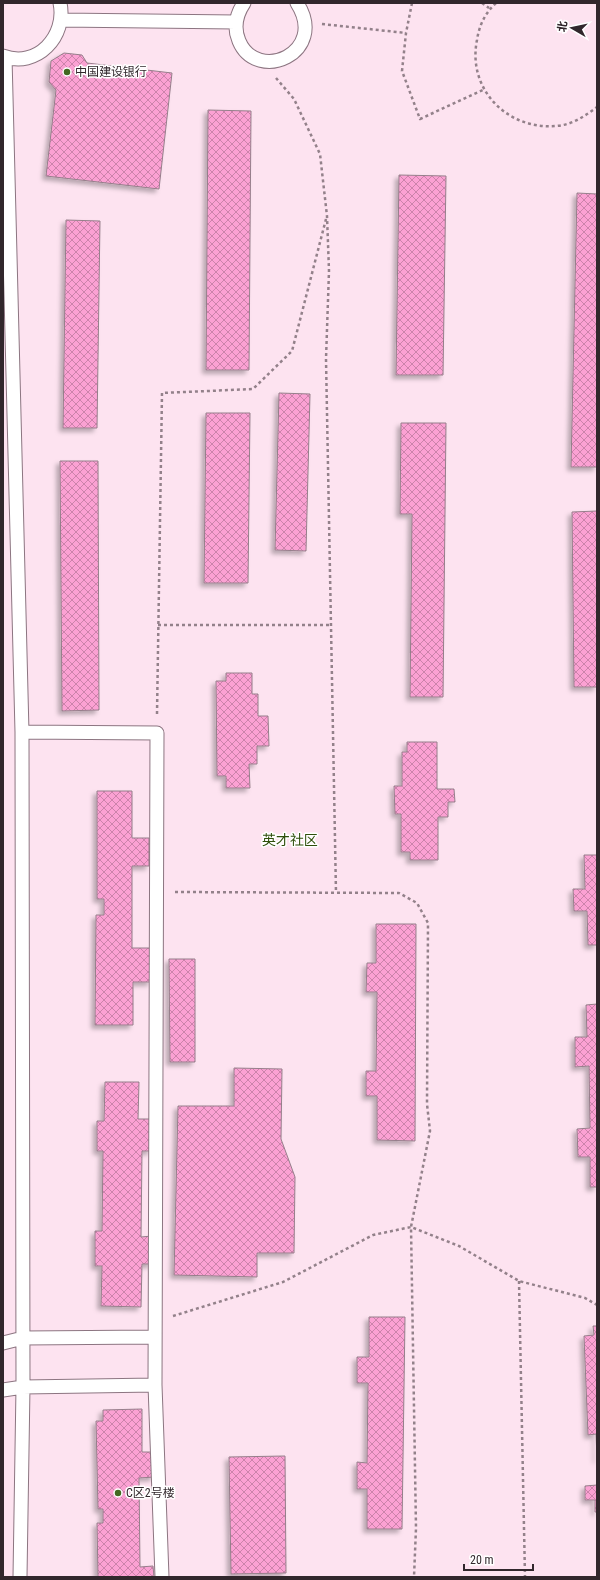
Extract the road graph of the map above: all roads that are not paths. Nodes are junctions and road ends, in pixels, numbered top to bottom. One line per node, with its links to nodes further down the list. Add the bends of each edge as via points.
1 (60, 3): 4 (lane)
2 (244, 3): 5 (lane, via 238,11)
3 (297, 3): 5 (lane, via 305,23 305,34 301,45 283,59 272,62 250,55 241,46 236,35)
4 (61, 20): 5 (lane); 6 (lane, via 57,34 48,46 35,55 20,58)
5 (236, 22)
6 (4, 57): 7 (lane)
7 (22, 732): 8 (lane, via 157,733); 9 (lane)
8 (155, 1337): 9 (lane); 11 (lane)
9 (23, 1338): 10 (lane); 12 (lane)
10 (3, 1343)
11 (156, 1384): 12 (lane); 15 (lane)
12 (23, 1387): 13 (lane); 14 (lane)
13 (3, 1390)
14 (20, 1577)
15 (162, 1577)

